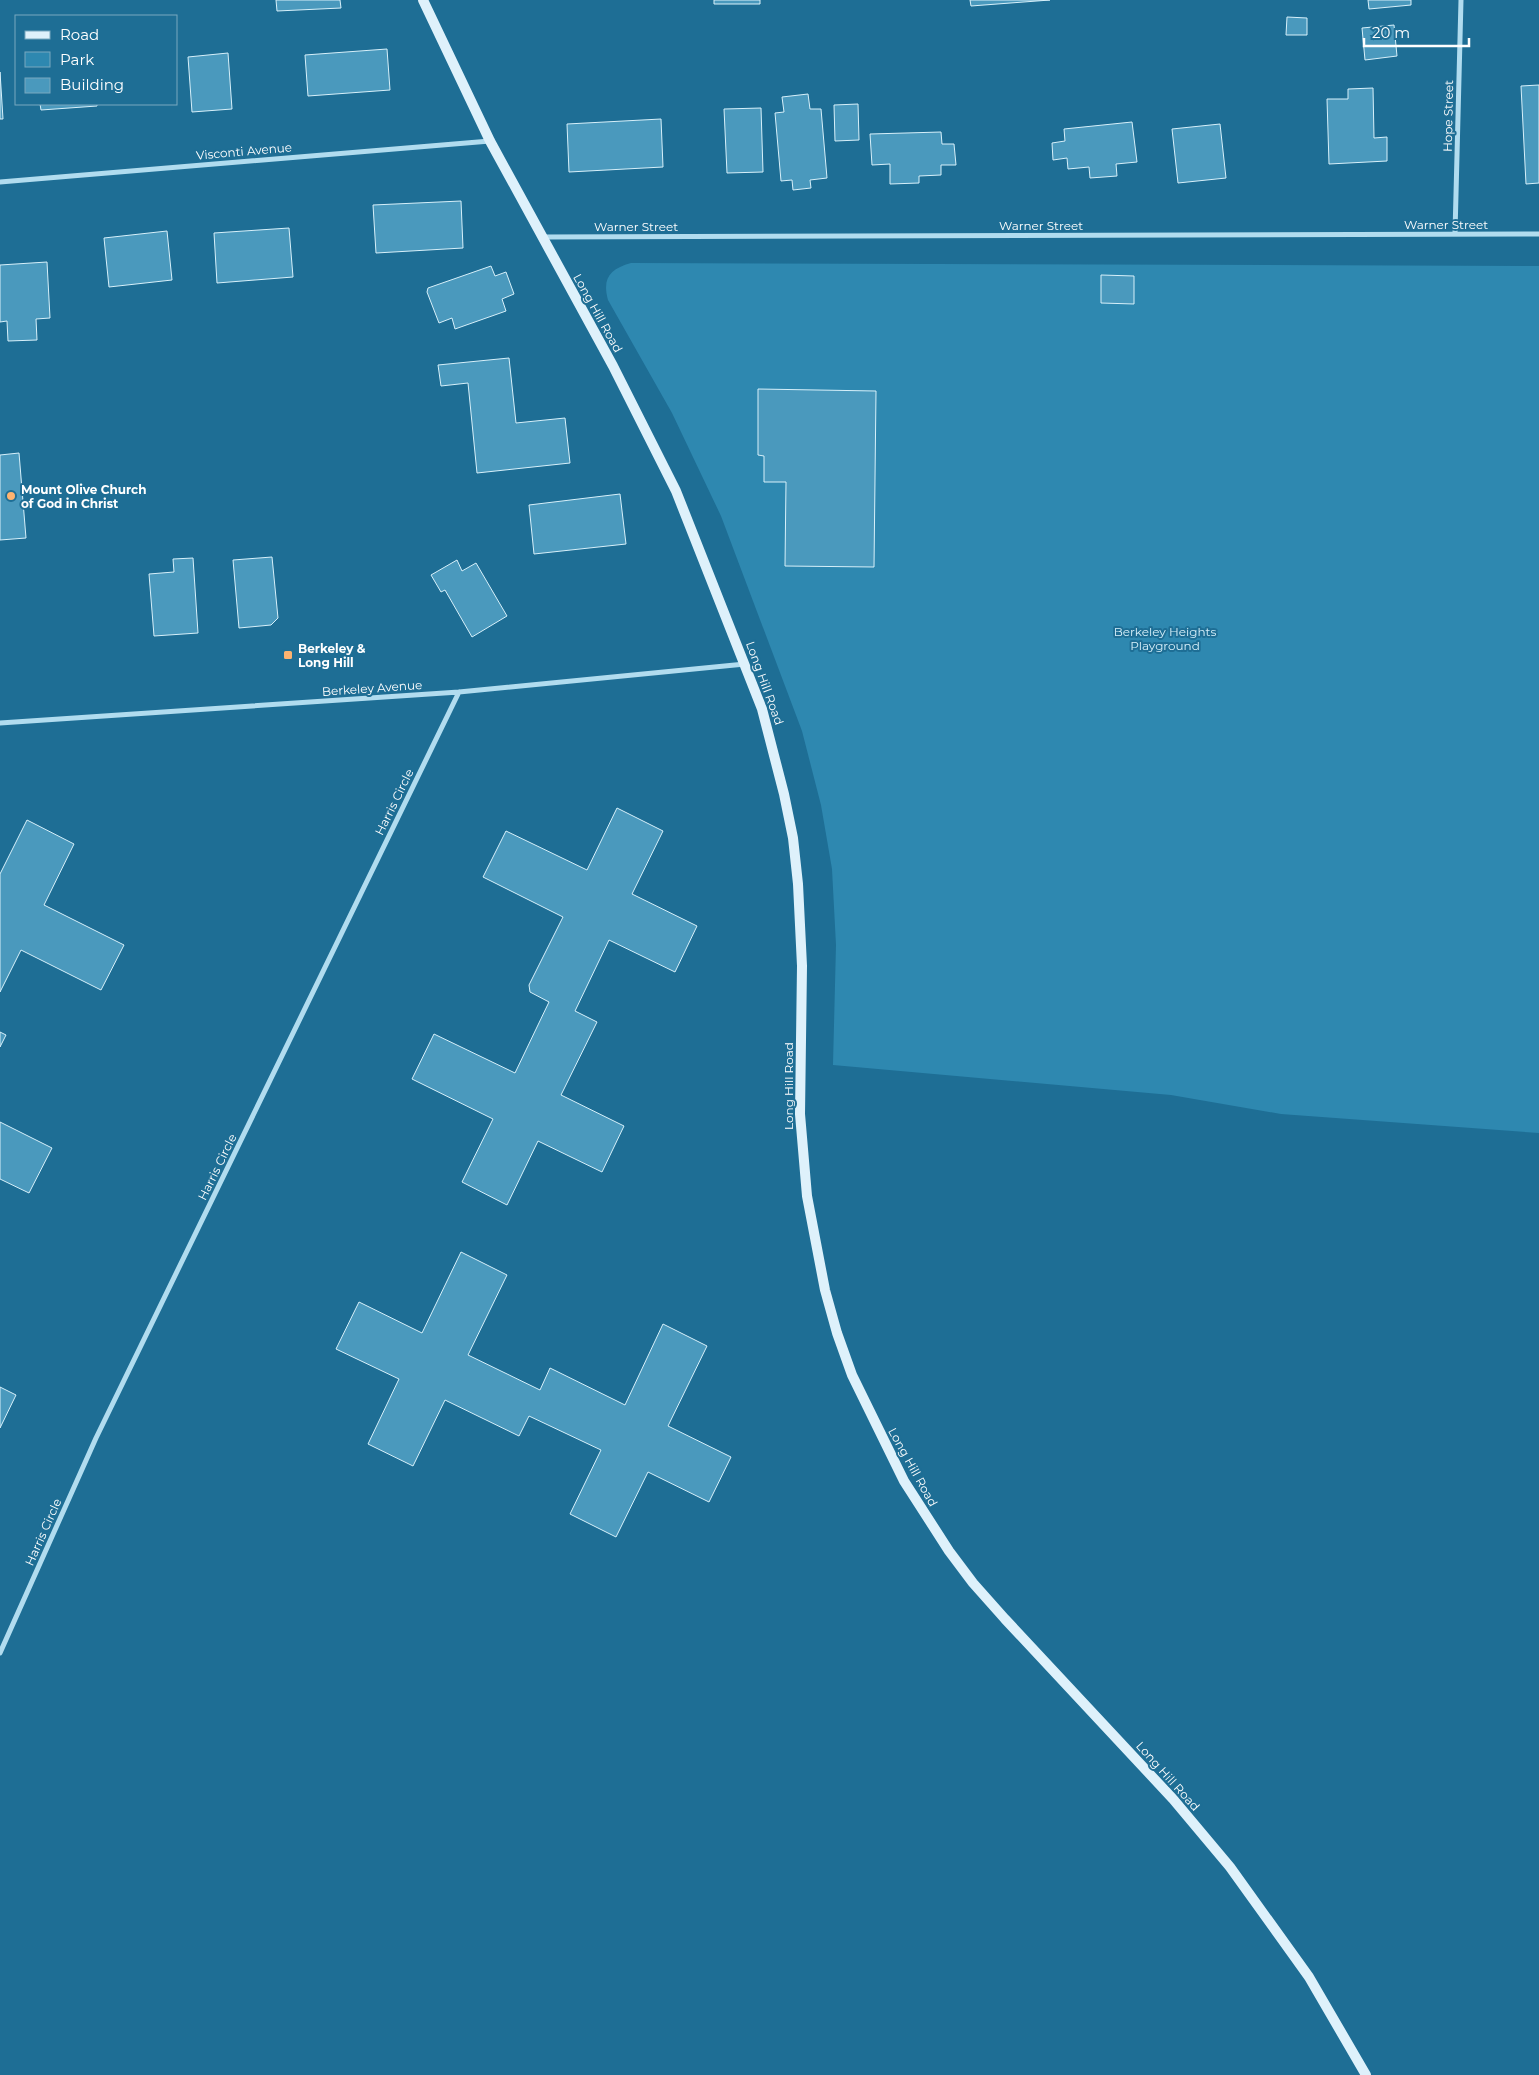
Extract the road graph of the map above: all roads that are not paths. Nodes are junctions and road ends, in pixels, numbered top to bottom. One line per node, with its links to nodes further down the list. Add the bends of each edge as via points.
1 (423, 0): 3 (main road, Long Hill Road)
2 (1461, 0): 5 (street, Hope Street)
3 (490, 141): 4 (street, Visconti Avenue); 7 (main road, Long Hill Road)
4 (0, 182)
5 (1455, 233): 6 (street, Warner Street); 7 (street, Warner Street)
6 (1539, 234)
7 (542, 236): 8 (main road, Long Hill Road, via 676,491)
8 (745, 664): 9 (street, Berkeley Avenue); 12 (main road, Long Hill Road, via 775,752 792,838 801,926 800,1114 807,1196 825,1290 852,1375 904,1481 949,1551 999,1612 1173,1799 1254,1897 1308,1978)
9 (459, 692): 10 (street, Berkeley Avenue); 11 (street, Harris Circle, via 96,1438)
10 (0, 723)
11 (0, 1653)
12 (1366, 2075)

